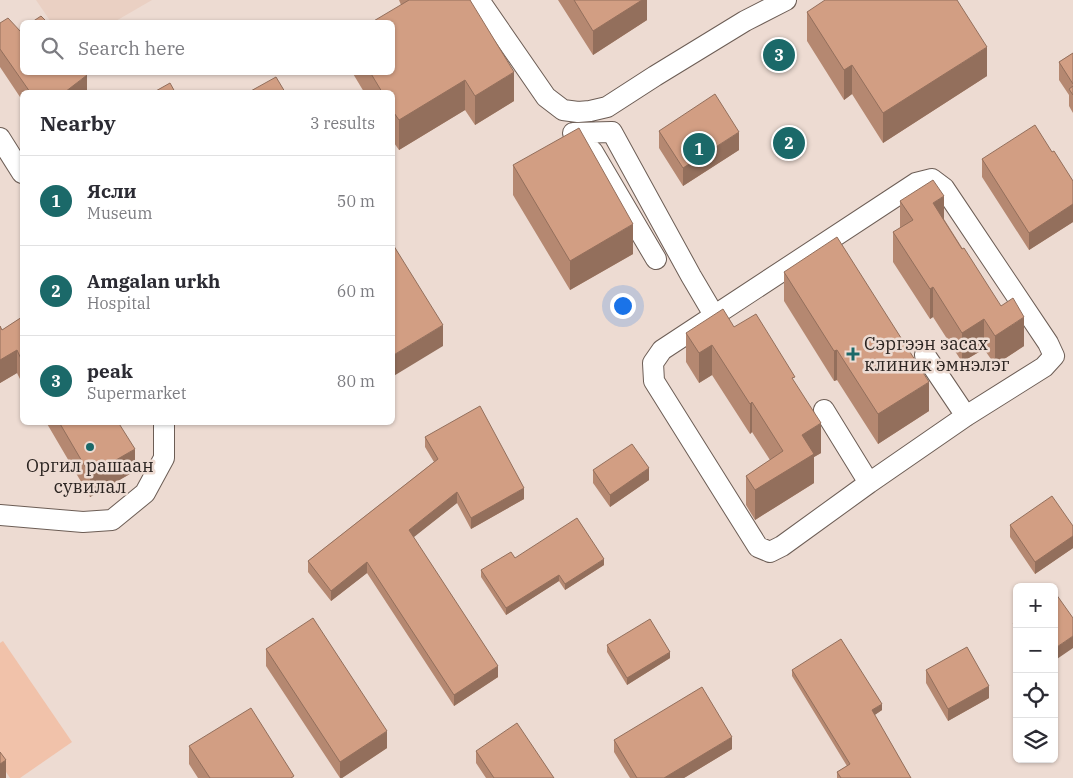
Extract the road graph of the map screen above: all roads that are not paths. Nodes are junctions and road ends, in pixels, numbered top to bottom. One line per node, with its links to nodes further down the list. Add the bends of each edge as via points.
1 (479, 0): 3 (street)
2 (786, 0): 3 (street, via 745,20 608,107 578,112 563,110)
3 (546, 98): 4 (street)
4 (573, 133): 7 (street, via 593,152); 8 (street, via 612,132)
5 (0, 138): 6 (street)
6 (20, 170)
7 (656, 259)
8 (714, 315): 11 (street, via 916,183 932,179 944,188 1054,356 1044,367); 13 (street, via 662,350 653,363 654,381 758,547 770,552 782,546)
9 (925, 355): 11 (street)
10 (824, 410): 13 (street)
11 (966, 416): 13 (street)
12 (164, 425): 14 (street, via 164,458 146,493 112,520 83,522)
13 (869, 483)
14 (0, 515)

